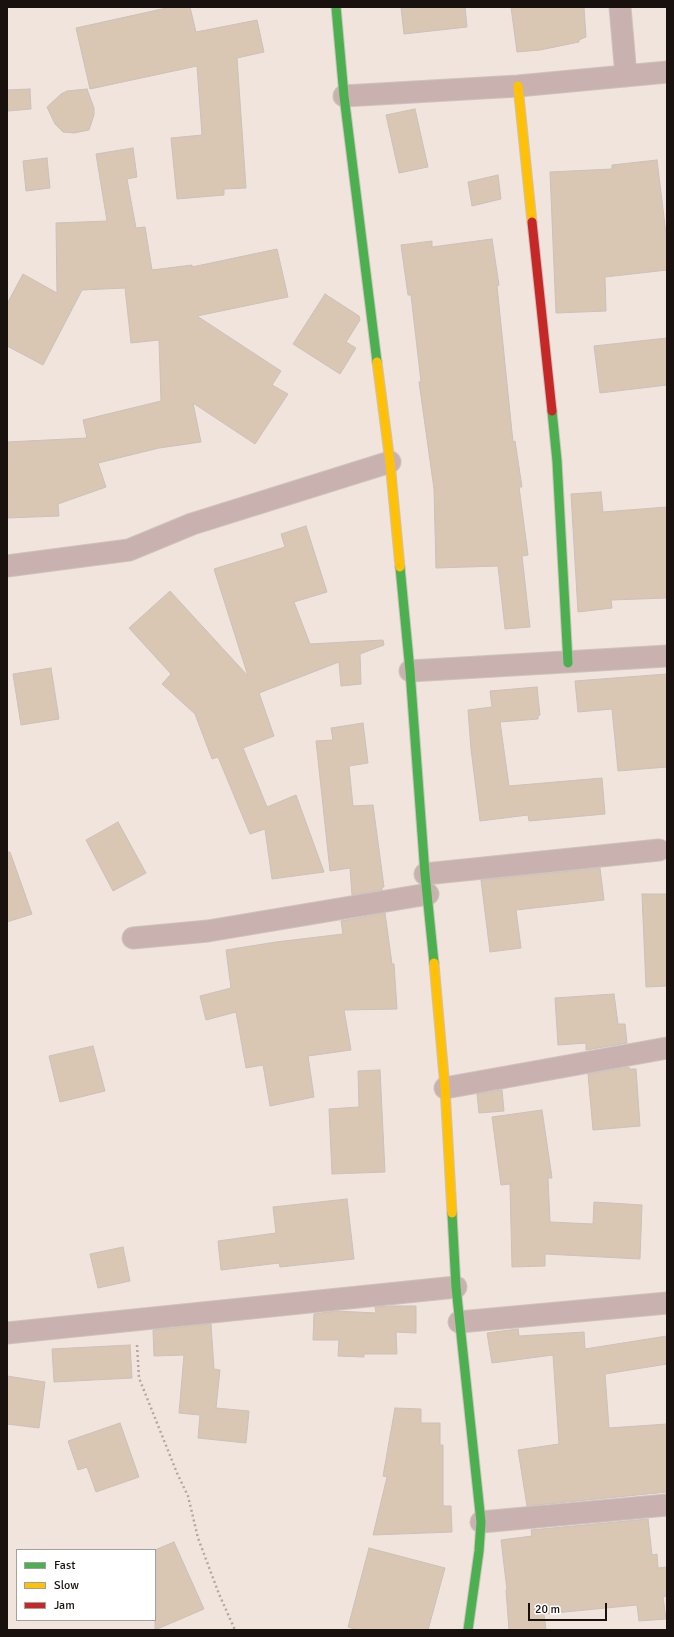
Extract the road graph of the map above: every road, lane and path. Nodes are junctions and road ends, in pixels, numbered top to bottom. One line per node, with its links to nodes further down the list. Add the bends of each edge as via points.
1 (336, 7): 6 (street)
2 (620, 7): 4 (street)
3 (667, 72): 4 (street)
4 (626, 76): 5 (street)
5 (518, 86): 6 (street); 10 (street, via 557,461)
6 (344, 96): 7 (street)
7 (390, 462): 8 (street, via 192,524 129,550); 11 (street)
8 (7, 566)
9 (667, 656): 10 (street)
10 (568, 663): 11 (street)
11 (410, 671): 13 (street)
12 (659, 850): 13 (street)
13 (425, 874): 14 (street)
14 (428, 894): 15 (street, via 208,931); 17 (street)
15 (133, 938)
16 (667, 1048): 17 (street)
17 (444, 1088): 18 (street)
18 (456, 1287): 20 (street); 21 (street)
19 (667, 1303): 21 (street)
20 (152, 1318): 22 (street); 25 (path, via 137,1342 139,1378 188,1496 198,1538)
21 (459, 1322): 24 (street)
22 (7, 1333)
23 (667, 1504): 24 (street)
24 (481, 1522): 26 (street)
25 (235, 1630)
26 (468, 1630)

